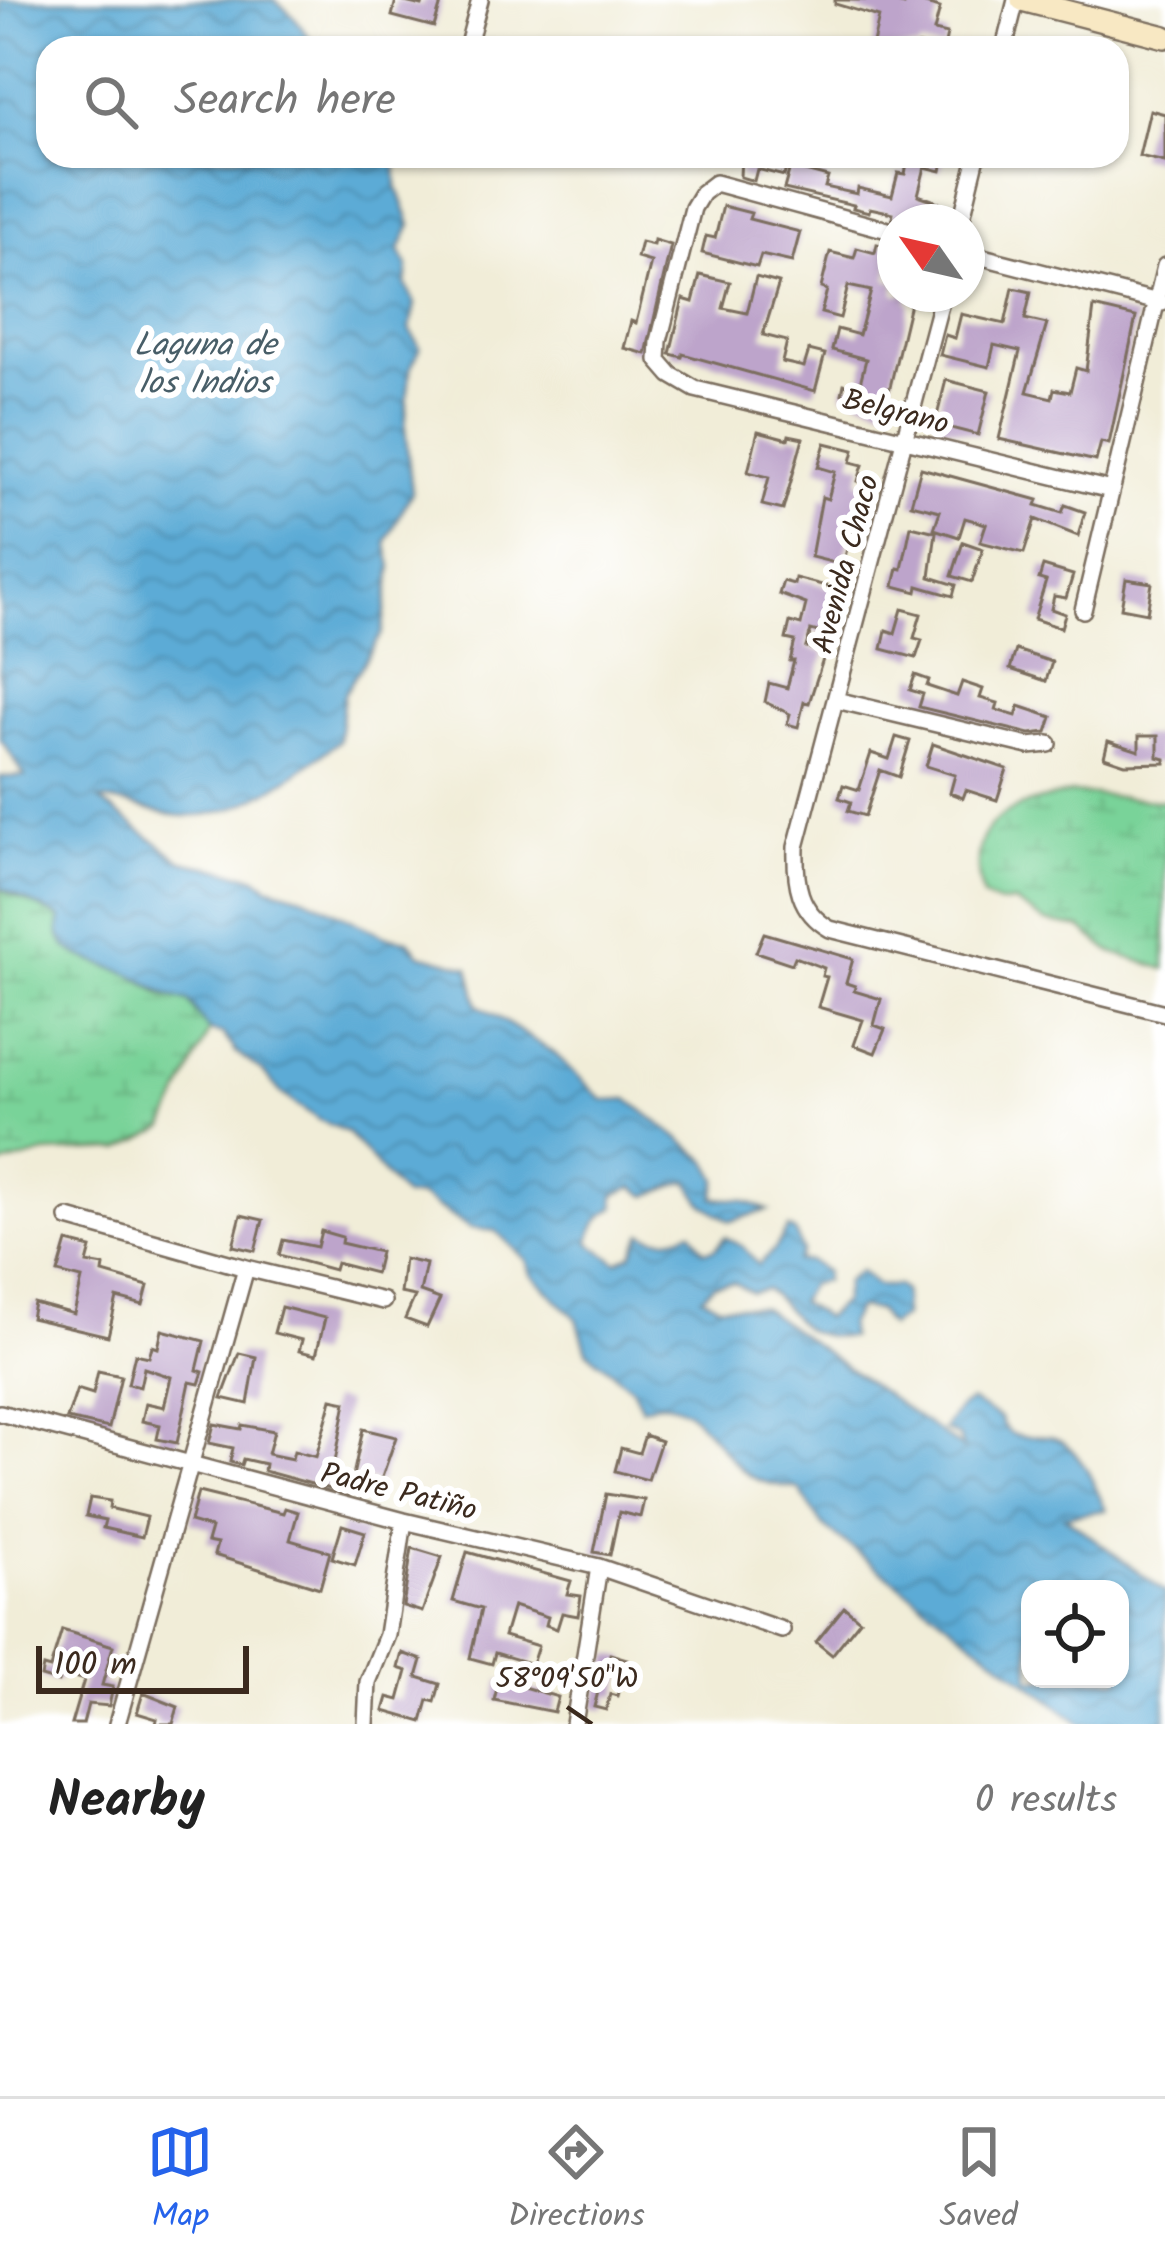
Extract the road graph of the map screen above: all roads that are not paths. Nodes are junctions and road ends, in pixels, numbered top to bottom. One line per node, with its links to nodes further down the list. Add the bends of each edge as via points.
1 (480, 0): 3 (street)
2 (1019, 0): 4 (street); 5 (main road)
3 (470, 36)
4 (1008, 36)
5 (1165, 37)
6 (974, 168): 7 (street)
7 (965, 204)
8 (877, 227): 13 (street, Belgrano, via 715,183 693,208 658,360 695,389)
9 (985, 258): 11 (street)
10 (1165, 266): 11 (street)
11 (1160, 302): 14 (street)
12 (938, 312): 13 (street, Avenida Chaco)
13 (906, 441): 14 (street, Belgrano); 16 (street, Avenida Chaco)
14 (1111, 490): 15 (street)
15 (1083, 610)
16 (836, 700): 17 (street); 18 (street, Avenida Chaco, via 796,847 810,918)
17 (1049, 745)
18 (1165, 1013)
19 (68, 1218): 20 (street)
20 (246, 1268): 21 (street); 23 (street)
21 (383, 1301)
22 (0, 1413): 23 (street, Padre Patiño)
23 (188, 1464): 24 (street, Padre Patiño); 27 (street)
24 (404, 1521): 25 (street, Padre Patiño); 28 (street)
25 (599, 1567): 26 (street, Padre Patiño); 29 (street)
26 (782, 1630)
27 (117, 1724)
28 (366, 1724)
29 (574, 1724)

